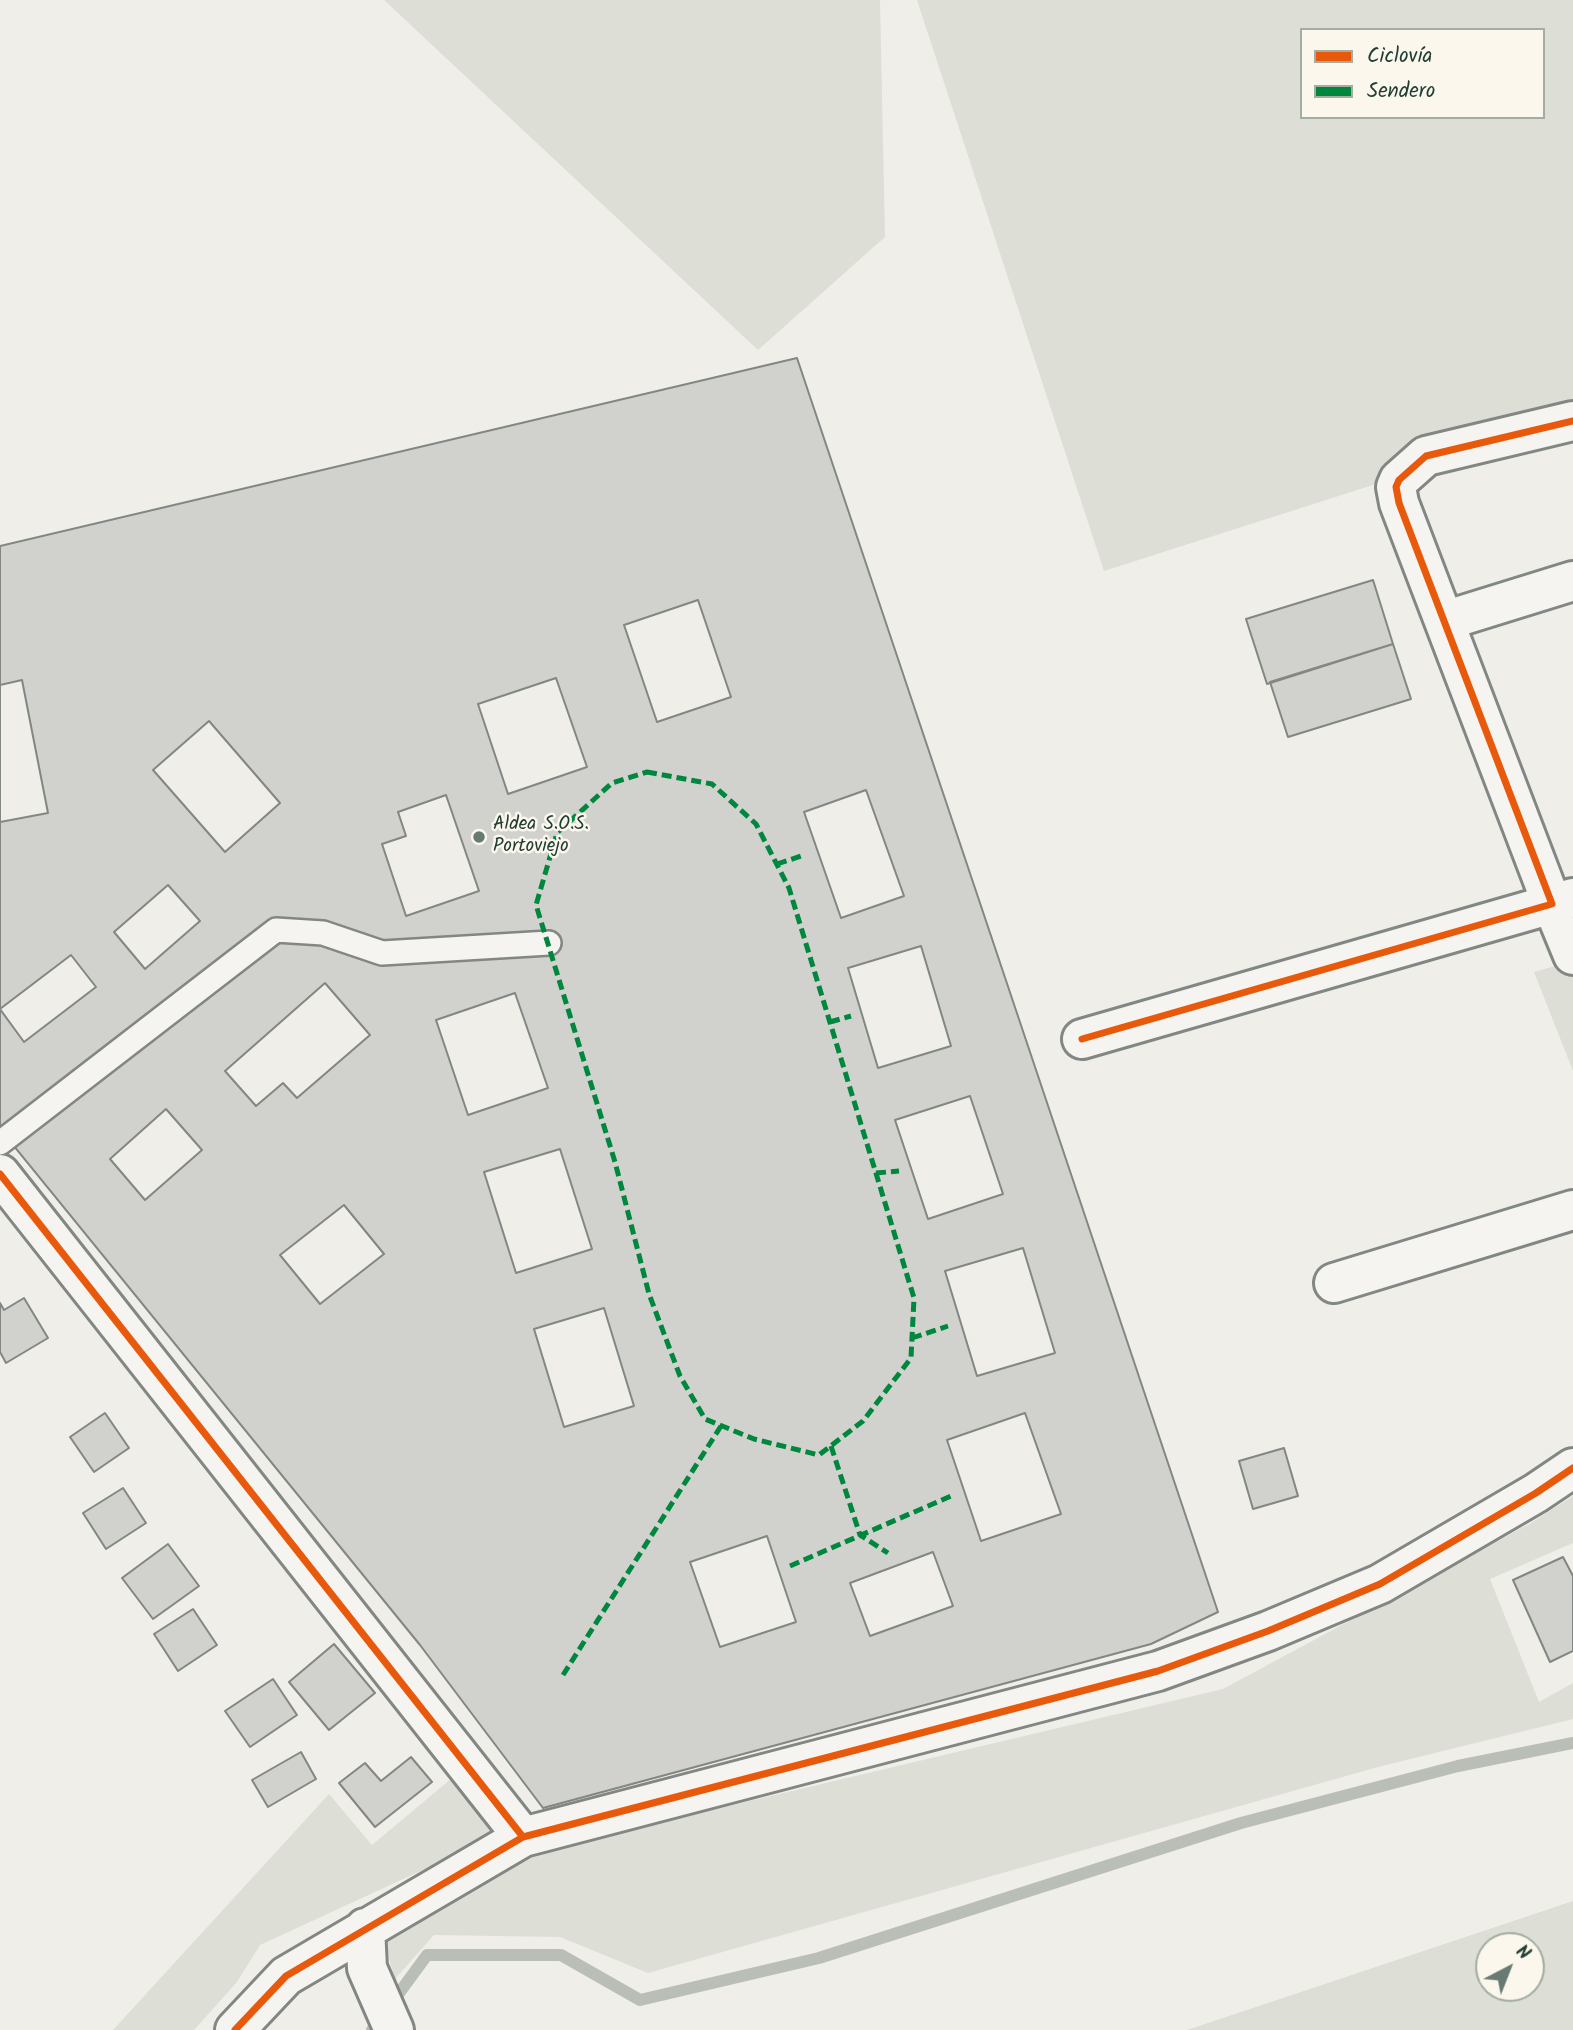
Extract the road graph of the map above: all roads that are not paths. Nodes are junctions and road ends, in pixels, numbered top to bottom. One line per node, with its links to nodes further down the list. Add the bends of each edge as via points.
1 (1573, 421): 3 (street, via 1426,457 1399,480 1399,503)
2 (1573, 581): 3 (street)
3 (1444, 621): 4 (street)
4 (1562, 901): 6 (street); 7 (street)
5 (549, 943): 8 (lane, via 382,953 323,933 276,930)
6 (1573, 955)
7 (1082, 1039)
8 (0, 1143)
9 (0, 1174): 13 (street)
10 (1573, 1210): 11 (street)
11 (1334, 1283)
12 (1573, 1468): 13 (street, via 1380,1584 1158,1671)
13 (523, 1837): 14 (street)
14 (365, 1927): 15 (street, via 286,1976); 16 (street, via 367,1968)
15 (235, 2030)
16 (394, 2030)

